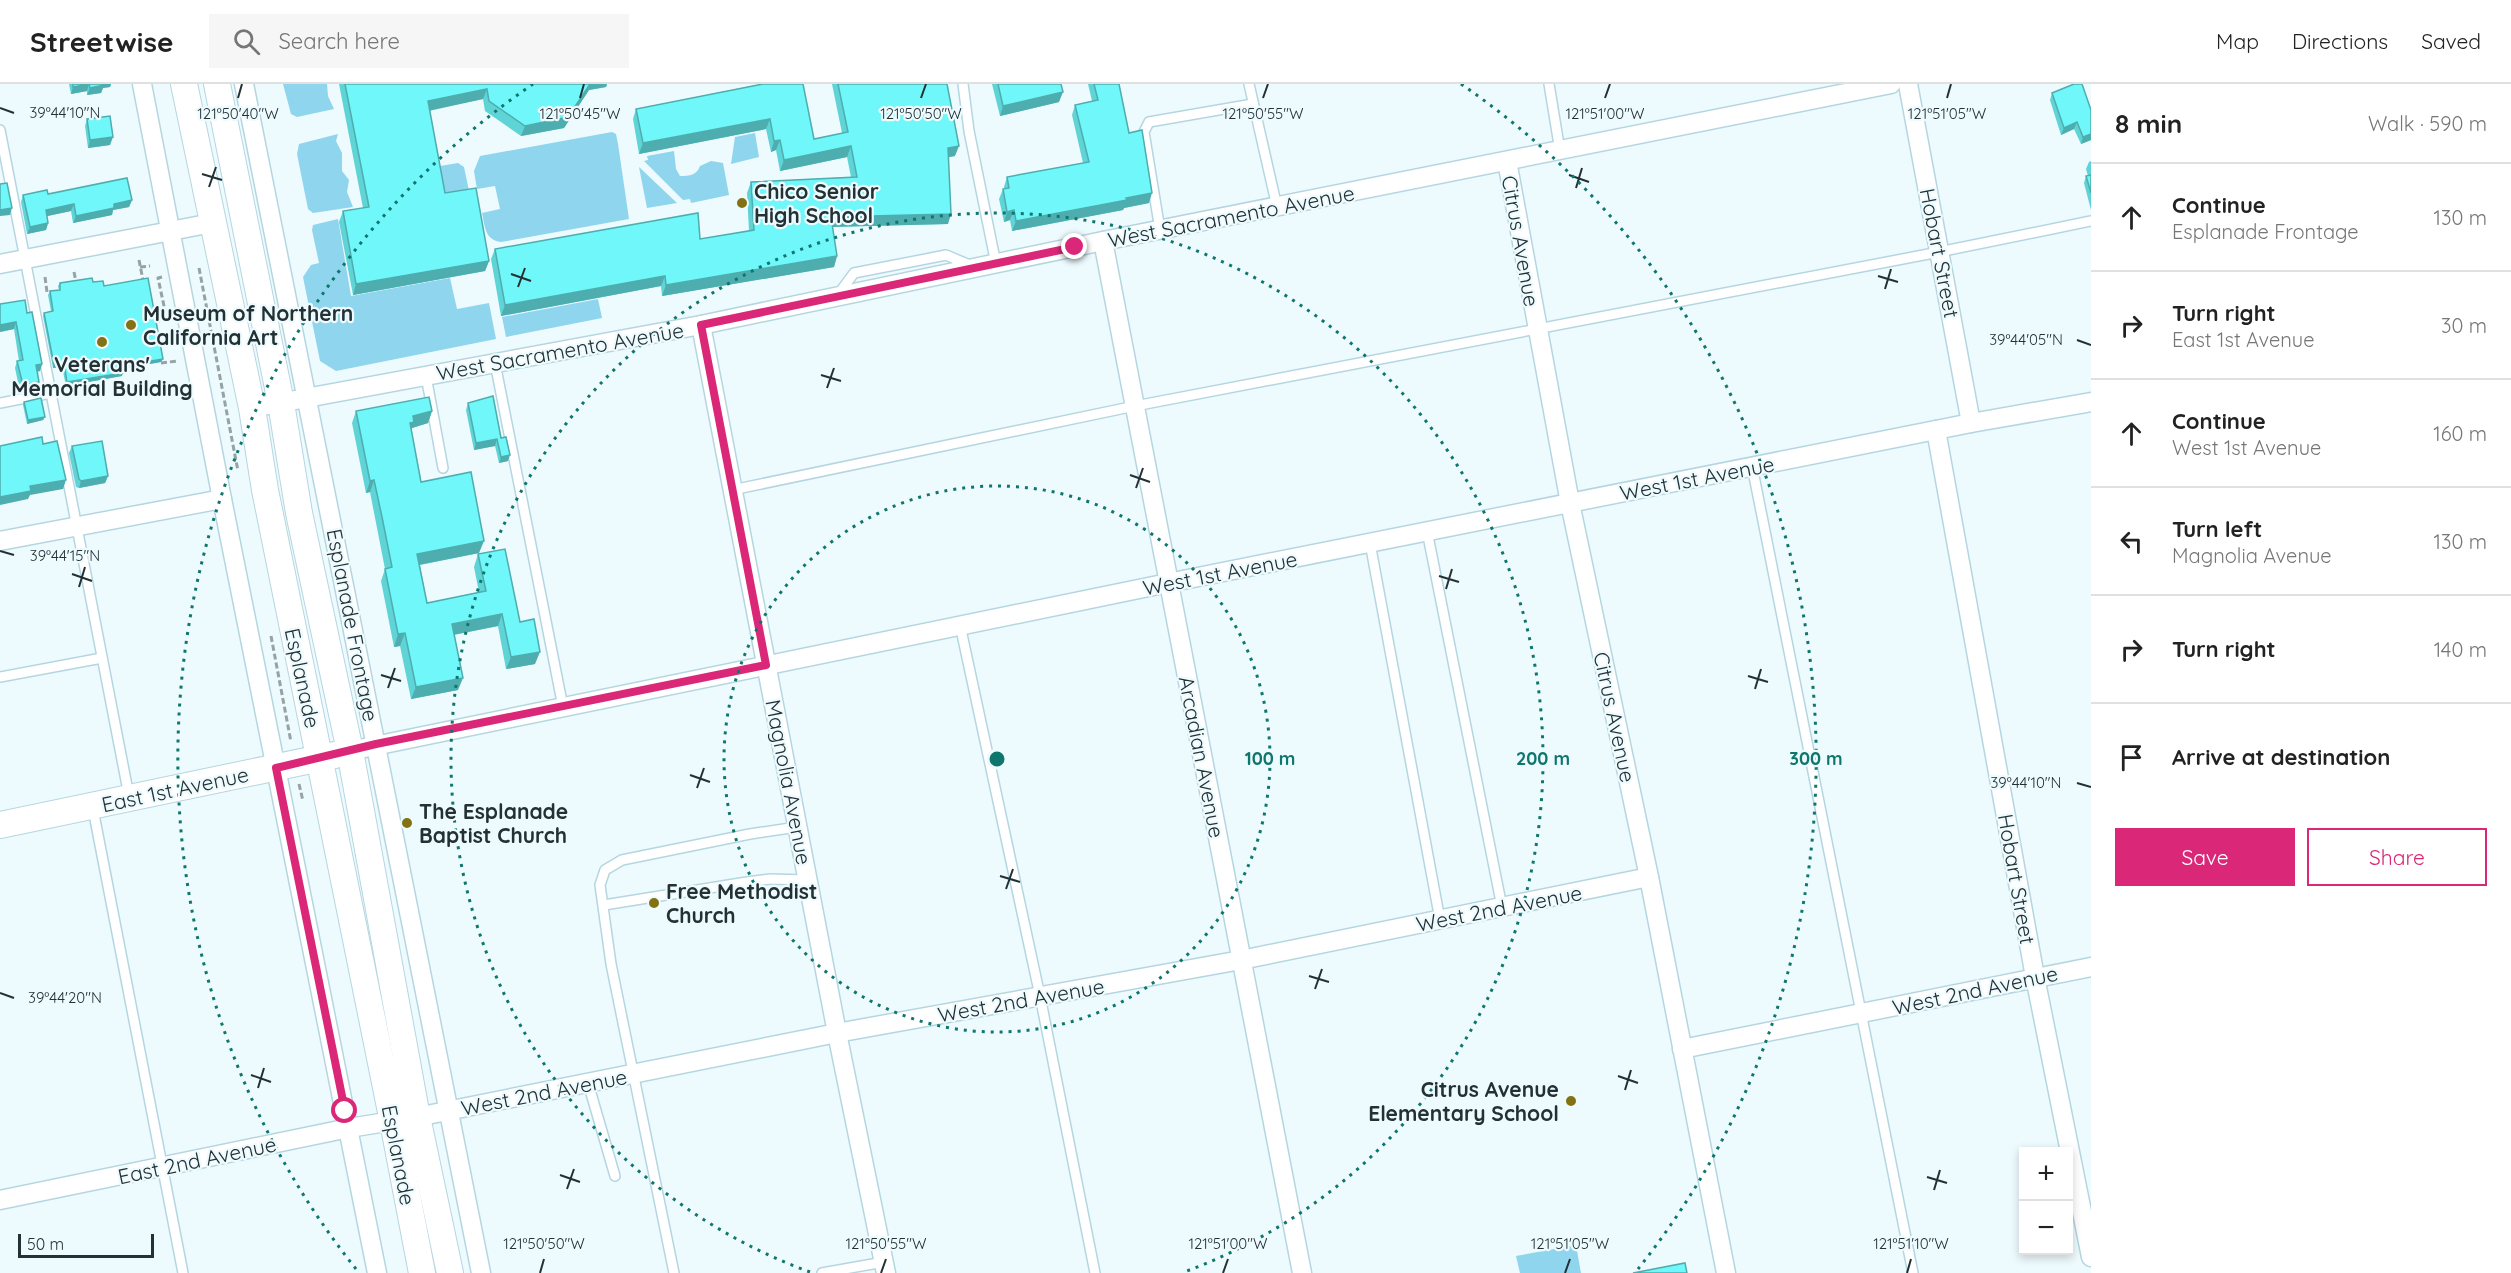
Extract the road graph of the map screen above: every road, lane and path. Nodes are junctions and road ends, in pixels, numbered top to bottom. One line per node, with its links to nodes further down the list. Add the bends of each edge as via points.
1 (142, 84): 17 (street)
2 (184, 84): 16 (main road, Esplanade)
3 (217, 84): 43 (main road, Esplanade)
4 (244, 84): 40 (street, Esplanade Frontage)
5 (963, 84): 25 (lane)
6 (1249, 84): 10 (lane)
7 (1549, 84): 12 (lane)
8 (1891, 84): 12 (street, West Sacramento Avenue)
9 (1908, 84): 20 (street, Hobart Street)
10 (1253, 104): 14 (lane); 18 (lane, via 1149,122 1144,132)
11 (0, 130): 21 (lane)
12 (1560, 151): 13 (street, West Sacramento Avenue)
13 (1507, 161): 14 (street, West Sacramento Avenue); 34 (street, Citrus Avenue)
14 (1277, 207): 18 (street, West Sacramento Avenue)
15 (2091, 221): 20 (lane)
16 (212, 223): 17 (street); 45 (main road, Esplanade)
17 (172, 230): 21 (street); 52 (street)
18 (1160, 230): 19 (street, West Sacramento Avenue)
19 (1103, 241): 25 (street, West Sacramento Avenue); 44 (street, Arcadian Avenue)
20 (1940, 252): 34 (lane); 46 (street, Hobart Street)
21 (25, 259): 24 (street); 39 (lane)
22 (139, 260): 27 (path)
23 (197, 262): 50 (path)
24 (0, 264)
25 (996, 264): 33 (street, West Sacramento Avenue)
26 (150, 266): 27 (path)
27 (140, 267): 30 (path, via 143,280)
28 (74, 272): 31 (path)
29 (158, 278): 32 (path, via 166,320)
30 (135, 282)
31 (76, 284)
32 (154, 322)
33 (701, 325): 37 (street, West Sacramento Avenue); 51 (street, Magnolia Avenue)
34 (1538, 329): 44 (lane); 53 (street, Citrus Avenue)
35 (184, 359): 36 (path)
36 (161, 363)
37 (495, 363): 38 (street, West Sacramento Avenue); 64 (lane)
38 (426, 376): 40 (street, West Sacramento Avenue); 49 (lane)
39 (51, 393): 42 (lane); 54 (lane)
40 (307, 398): 43 (street, West Sacramento Avenue); 65 (street, Esplanade Frontage)
41 (2091, 402): 46 (street, West 1st Avenue)
42 (0, 403)
43 (281, 403): 45 (street, West Sacramento Avenue); 66 (main road, Esplanade, via 299,513)
44 (1135, 406): 51 (lane); 58 (street, Arcadian Avenue)
45 (252, 408): 67 (main road, Esplanade)
46 (1971, 423): 47 (street, West 1st Avenue)
47 (1936, 430): 48 (street, West 1st Avenue); 80 (street, Hobart Street)
48 (1752, 466): 53 (street, West 1st Avenue); 82 (lane)
49 (443, 468)
50 (238, 472)
51 (732, 490): 62 (street, Magnolia Avenue)
52 (222, 499): 54 (street); 67 (street)
53 (1570, 503): 55 (street, West 1st Avenue); 73 (street, Citrus Avenue)
54 (76, 527): 56 (street); 61 (lane)
55 (1427, 531): 57 (street, West 1st Avenue); 76 (lane)
56 (0, 541)
57 (1370, 543): 58 (street, West 1st Avenue); 77 (lane)
58 (1168, 583): 59 (street, West 1st Avenue); 78 (street, Arcadian Avenue)
59 (960, 626): 62 (street, West 1st Avenue); 81 (lane)
60 (270, 635): 67 (path)
61 (102, 658): 63 (lane); 68 (lane)
62 (766, 665): 64 (street, West 1st Avenue); 72 (street, Magnolia Avenue)
63 (0, 677)
64 (563, 706): 65 (street, West 1st Avenue)
65 (376, 744): 66 (street, West 1st Avenue); 87 (street, Esplanade Frontage)
66 (350, 751): 67 (main road, East 1st Avenue); 88 (main road, Esplanade)
67 (297, 763): 68 (main road, East 1st Avenue); 70 (path); 88 (main road, Esplanade); 89 (street)
68 (130, 798): 69 (main road, East 1st Avenue)
69 (93, 806): 71 (main road, East 1st Avenue); 90 (lane)
70 (305, 810)
71 (0, 825)
72 (797, 827): 74 (street, Magnolia Avenue); 75 (lane, via 622,860 605,870 600,885)
73 (1649, 877): 76 (street, West 2nd Avenue); 84 (street, Citrus Avenue)
74 (807, 880): 75 (lane, via 770,879); 83 (street, Magnolia Avenue)
75 (604, 905): 85 (lane, via 610,964)
76 (1502, 907): 77 (street, West 2nd Avenue)
77 (1440, 920): 78 (street, West 2nd Avenue)
78 (1241, 960): 81 (street, West 2nd Avenue); 103 (street, Arcadian Avenue)
79 (2091, 967): 80 (street, West 2nd Avenue)
80 (2035, 977): 82 (street, West 2nd Avenue); 93 (street, Hobart Street)
81 (1040, 996): 83 (street, West 2nd Avenue); 102 (lane)
82 (1862, 1013): 84 (street, West 2nd Avenue); 105 (lane)
83 (837, 1033): 85 (street, West 2nd Avenue); 94 (street, Magnolia Avenue)
84 (1682, 1049): 104 (street, Citrus Avenue)
85 (635, 1074): 86 (street, West 2nd Avenue); 100 (lane)
86 (588, 1083): 87 (street, West 2nd Avenue); 91 (lane)
87 (450, 1111): 88 (street, West 2nd Avenue); 99 (street, Esplanade Frontage)
88 (405, 1119): 89 (street, East 2nd Avenue); 97 (main road, Esplanade); 98 (main road, Esplanade)
89 (349, 1128): 90 (street, East 2nd Avenue); 96 (street)
90 (163, 1167): 92 (street, East 2nd Avenue); 95 (lane)
91 (615, 1176)
92 (0, 1200)
93 (2091, 1257)
94 (885, 1268): 101 (lane)
95 (183, 1273)
96 (377, 1273)
97 (422, 1273)
98 (450, 1273)
99 (481, 1273)
100 (675, 1273)
101 (822, 1273)
102 (1095, 1273)
103 (1302, 1273)
104 (1726, 1273)
105 (1913, 1273)

